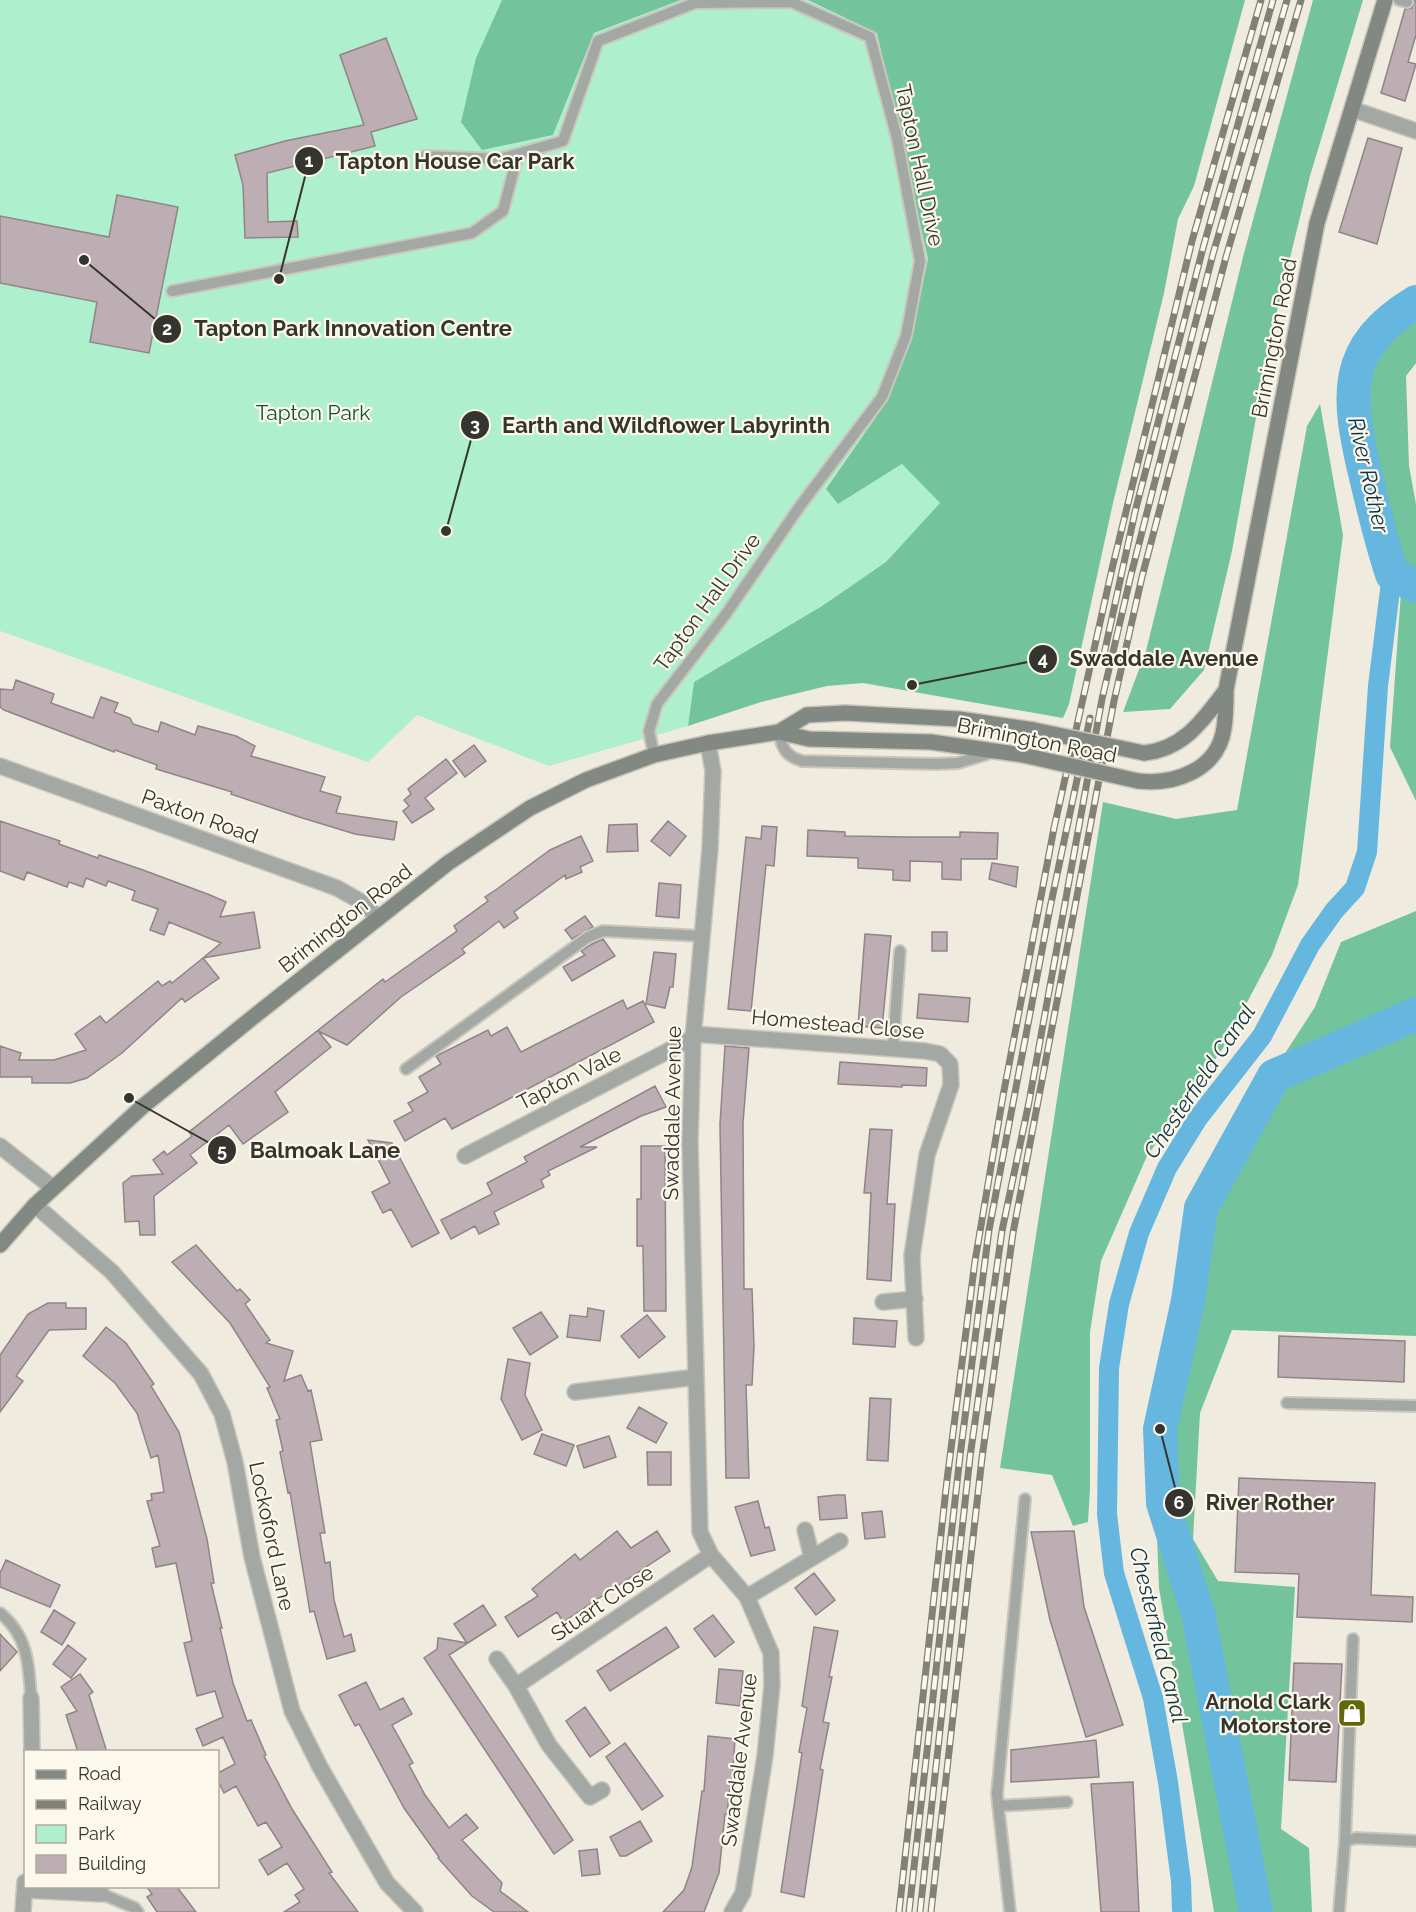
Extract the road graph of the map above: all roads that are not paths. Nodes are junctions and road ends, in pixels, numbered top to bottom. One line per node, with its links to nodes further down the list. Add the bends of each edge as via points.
1 (1385, 0): 2 (main road, Brimington Road)
2 (1352, 109): 3 (street); 7 (main road, Brimington Road, via 1317,224)
3 (1416, 131)
4 (518, 154): 5 (lane, Tapton Hall Drive, via 500,159); 6 (lane, via 503,211 472,234); 11 (lane, Tapton Hall Drive, via 563,141 598,41 695,3 791,2 870,37 897,138 920,261 906,336 882,397 657,704 649,731)
5 (425, 156)
6 (172, 291)
7 (1226, 690): 8 (main road, Brimington Road, bridge, via 1190,735 1175,745 1144,753 959,719 807,715); 10 (main road, Brimington Road, bridge, via 1222,736 1202,766 1171,780 1138,781)
8 (779, 732): 9 (main road, Brimington Road); 10 (main road, Brimington Road, via 809,739 888,740); 10 (lane, via 782,749 802,761 958,763)
9 (708, 743): 11 (main road, Brimington Road); 14 (street, Swaddale Avenue, via 713,771)
10 (997, 750)
11 (654, 755): 13 (main road, Brimington Road, via 586,780 530,808 448,863)
12 (0, 766): 13 (street, Paxton Road, via 337,888 367,905)
13 (377, 919): 21 (main road, Brimington Road, via 142,1107)
14 (702, 936): 16 (street, Swaddale Avenue); 18 (lane, via 603,931)
15 (900, 951): 17 (lane)
16 (693, 1036): 17 (street, Homestead Close); 20 (street, Tapton Vale); 27 (street, Swaddale Avenue, via 690,1141)
17 (893, 1048): 24 (street, Homestead Close, via 940,1054 950,1064 951,1085 927,1155 917,1216 912,1256)
18 (406, 1069)
19 (0, 1146): 21 (street)
20 (465, 1156)
21 (53, 1188): 22 (main road, Brimington Road)
22 (35, 1205): 23 (main road, Brimington Road); 53 (street, Lockoford Lane, via 112,1272 201,1374 222,1414 252,1557 292,1711 387,1883)
23 (0, 1245)
24 (915, 1299): 25 (street); 26 (street, Homestead Close)
25 (883, 1302)
26 (916, 1338)
27 (696, 1377): 28 (street); 34 (street, Swaddale Avenue, via 700,1532)
28 (575, 1392)
29 (1287, 1403): 30 (lane)
30 (1416, 1406)
31 (1025, 1499): 45 (lane)
32 (805, 1530): 35 (street)
33 (840, 1541): 35 (street)
34 (711, 1555): 36 (street, Swaddale Avenue); 40 (street, Stuart Close)
35 (812, 1558): 36 (street)
36 (747, 1597): 54 (street, Swaddale Avenue, via 771,1653 772,1684 744,1893)
37 (0, 1613): 41 (lane, via 13,1624 25,1644)
38 (1353, 1639): 46 (lane)
39 (497, 1659): 40 (street)
40 (516, 1686): 43 (street, via 549,1745 590,1797)
41 (31, 1698): 42 (street)
42 (32, 1750)
43 (602, 1790)
44 (1067, 1802): 45 (lane)
45 (998, 1806): 55 (lane)
46 (1345, 1841): 47 (lane); 56 (lane)
47 (1416, 1841)
48 (25, 1888): 51 (street)
49 (44, 1888): 50 (street)
50 (102, 1894): 52 (lane)
51 (23, 1912)
52 (138, 1912)
53 (415, 1912)
54 (732, 1912)
55 (1010, 1912)
56 (1339, 1912)

